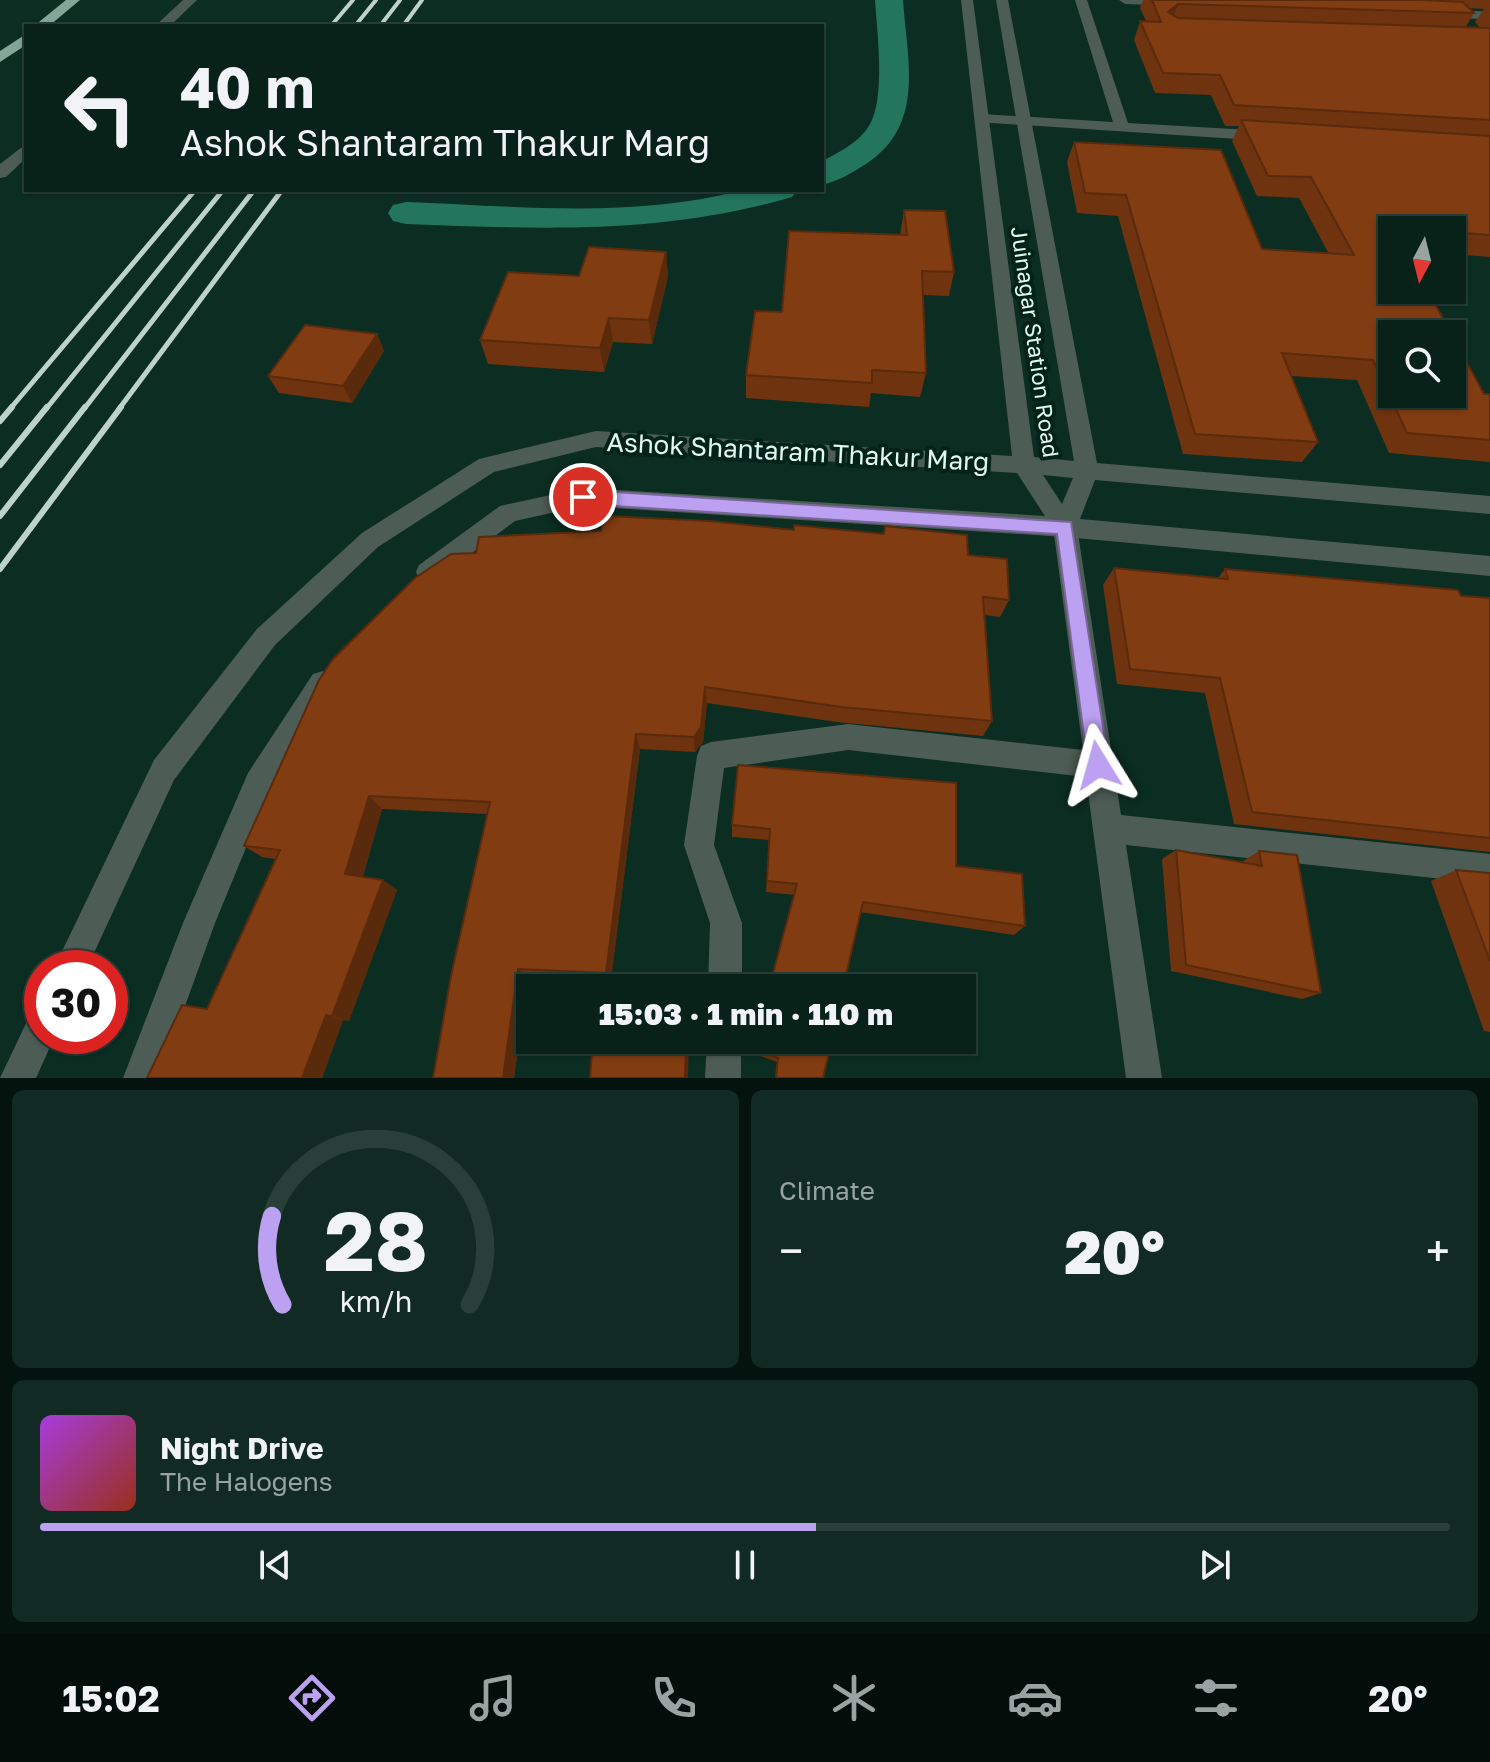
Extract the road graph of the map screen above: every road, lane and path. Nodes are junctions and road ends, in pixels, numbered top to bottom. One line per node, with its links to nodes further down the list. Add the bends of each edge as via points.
1 (74, 0): 11 (highway)
2 (191, 0): 12 (street)
3 (967, 0): 16 (street, Juinagar Station Road)
4 (1002, 0): 17 (street, Juinagar Station Road)
5 (1081, 0): 18 (street)
6 (1125, 0): 7 (street)
7 (1188, 3)
8 (1443, 6): 9 (street)
9 (1456, 14): 10 (street); 13 (street)
10 (1490, 16)
11 (44, 24)
12 (164, 24)
13 (1473, 32)
14 (24, 40): 15 (highway)
15 (0, 58)
16 (982, 119): 17 (street); 22 (street, Juinagar Station Road)
17 (1024, 122): 18 (street); 23 (street, Juinagar Station Road)
18 (1122, 127): 19 (street)
19 (1290, 137)
20 (24, 151): 21 (street)
21 (0, 173)
22 (1024, 465): 23 (street, Ashok Shantaram Thakur Marg); 25 (street, Juinagar Station Road); 32 (street, Ashok Shantaram Thakur Marg, via 596,439 487,465 370,540 266,637 164,770)
23 (1087, 470): 24 (street, Ashok Shantaram Thakur Marg); 25 (street, Juinagar Station Road)
24 (1490, 505)
25 (1065, 527): 26 (street); 27 (street, via 583,497 508,513); 29 (street)
26 (1490, 566)
27 (408, 593)
28 (335, 665): 37 (street, via 258,783)
29 (1098, 765): 30 (street); 33 (street, via 848,737 711,756 699,845 726,923)
30 (1107, 828): 31 (street); 39 (street)
31 (1490, 869)
32 (79, 950)
33 (725, 974)
34 (29, 1054): 36 (street)
35 (724, 1054): 38 (street)
36 (18, 1078)
37 (141, 1078)
38 (723, 1078)
39 (1144, 1078)

